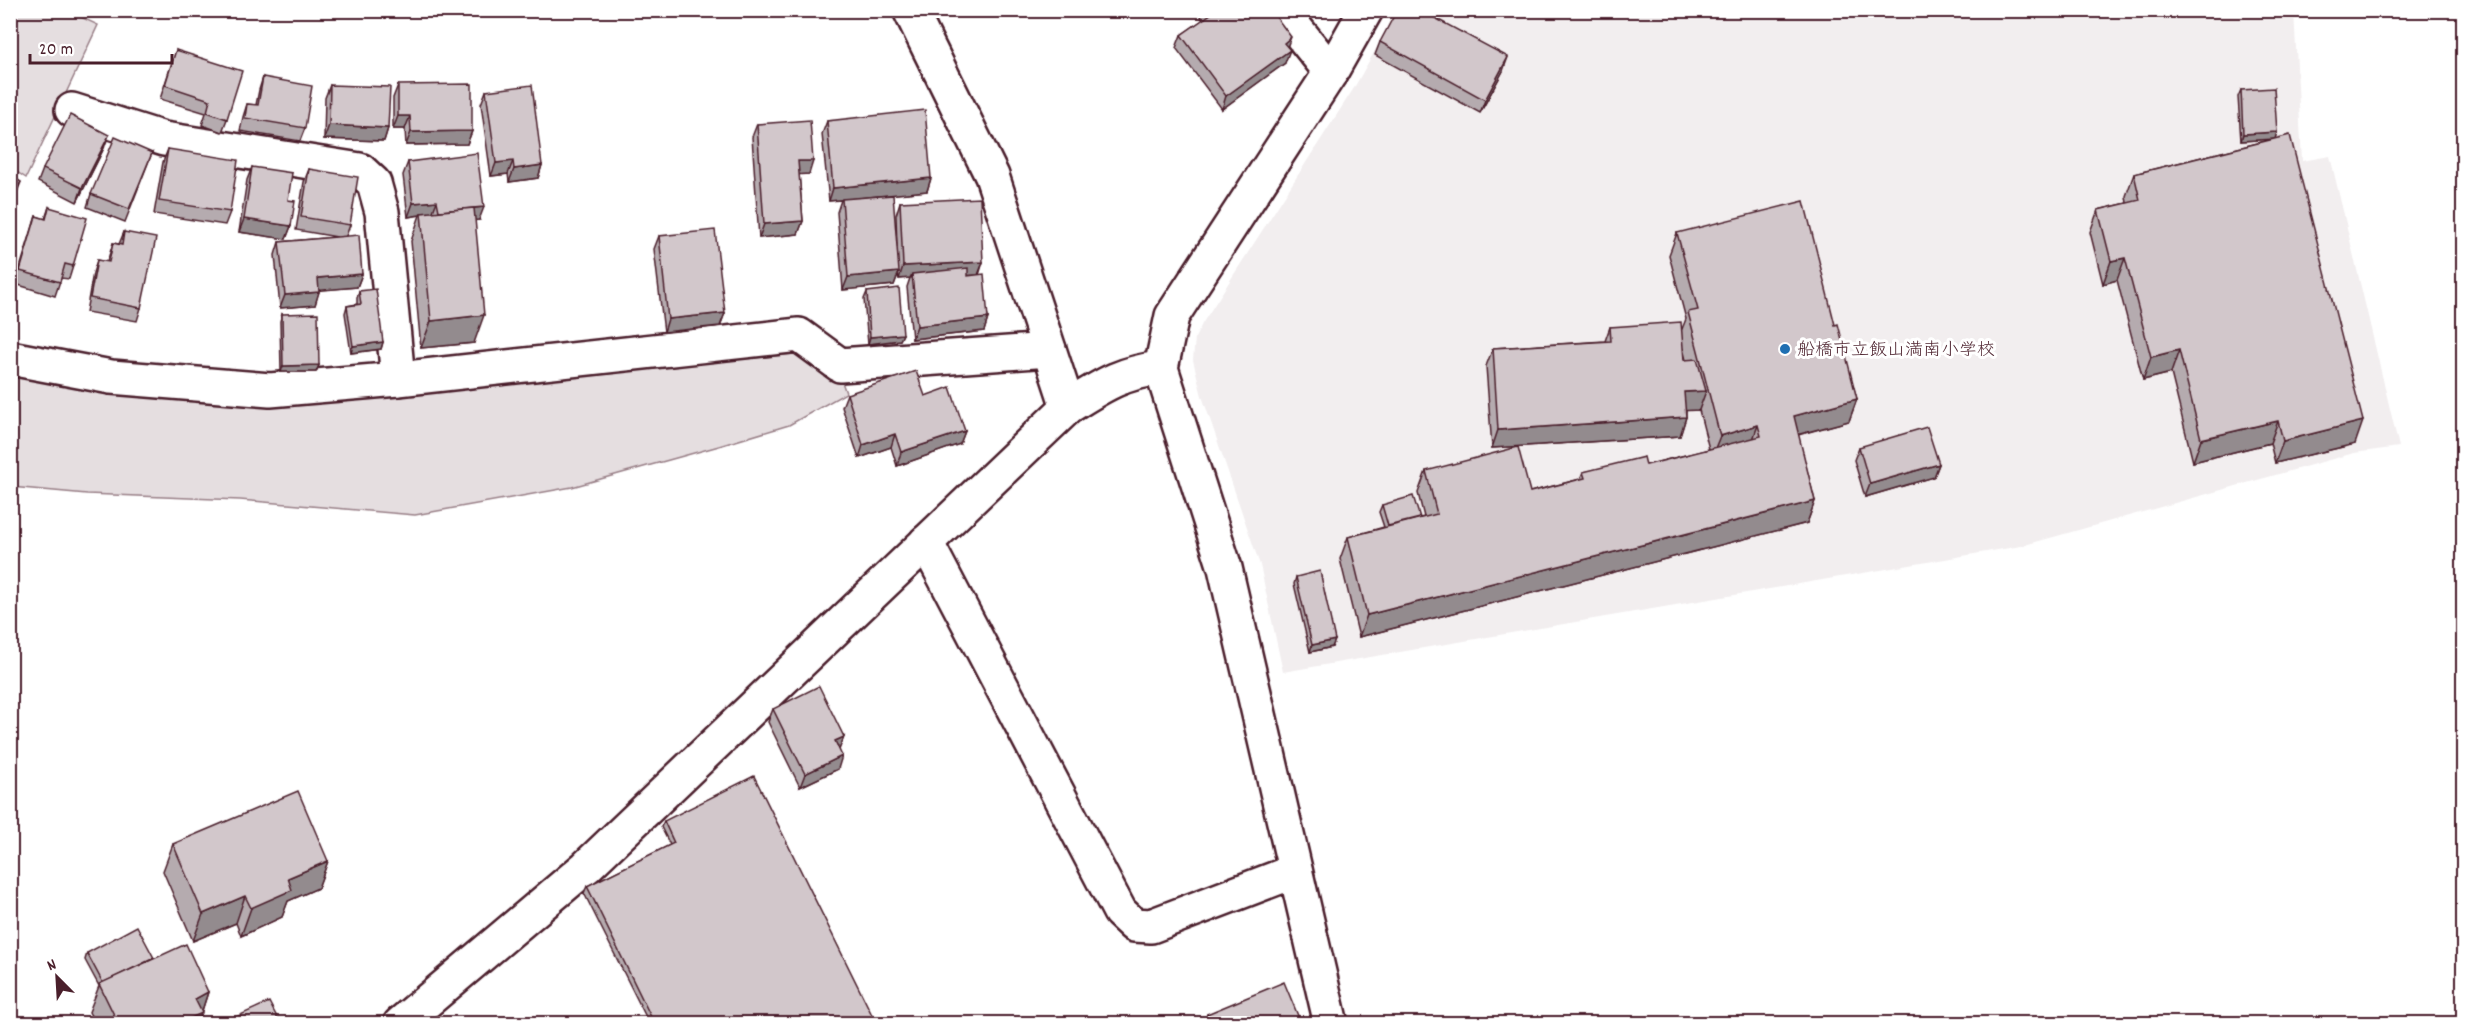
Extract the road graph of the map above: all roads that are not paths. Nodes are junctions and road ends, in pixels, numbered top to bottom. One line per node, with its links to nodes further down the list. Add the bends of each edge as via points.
1 (910, 10): 6 (street, via 992,176)
2 (1281, 10): 4 (street)
3 (1366, 10): 4 (street)
4 (1331, 72): 8 (street, via 1172,316)
5 (72, 110): 9 (street, via 164,139 360,170 374,183 382,212)
6 (1049, 350): 9 (street, via 840,365 799,335); 10 (street)
7 (10, 358): 9 (street, via 111,377 270,390)
8 (1161, 368): 10 (street, via 1134,371); 12 (street, via 1225,568)
9 (398, 379)
10 (1068, 407): 11 (street)
11 (926, 542): 12 (street, via 1120,912 1134,925 1151,926); 13 (street, via 586,867)
12 (1295, 871): 14 (street)
13 (400, 1023)
14 (1331, 1023)

